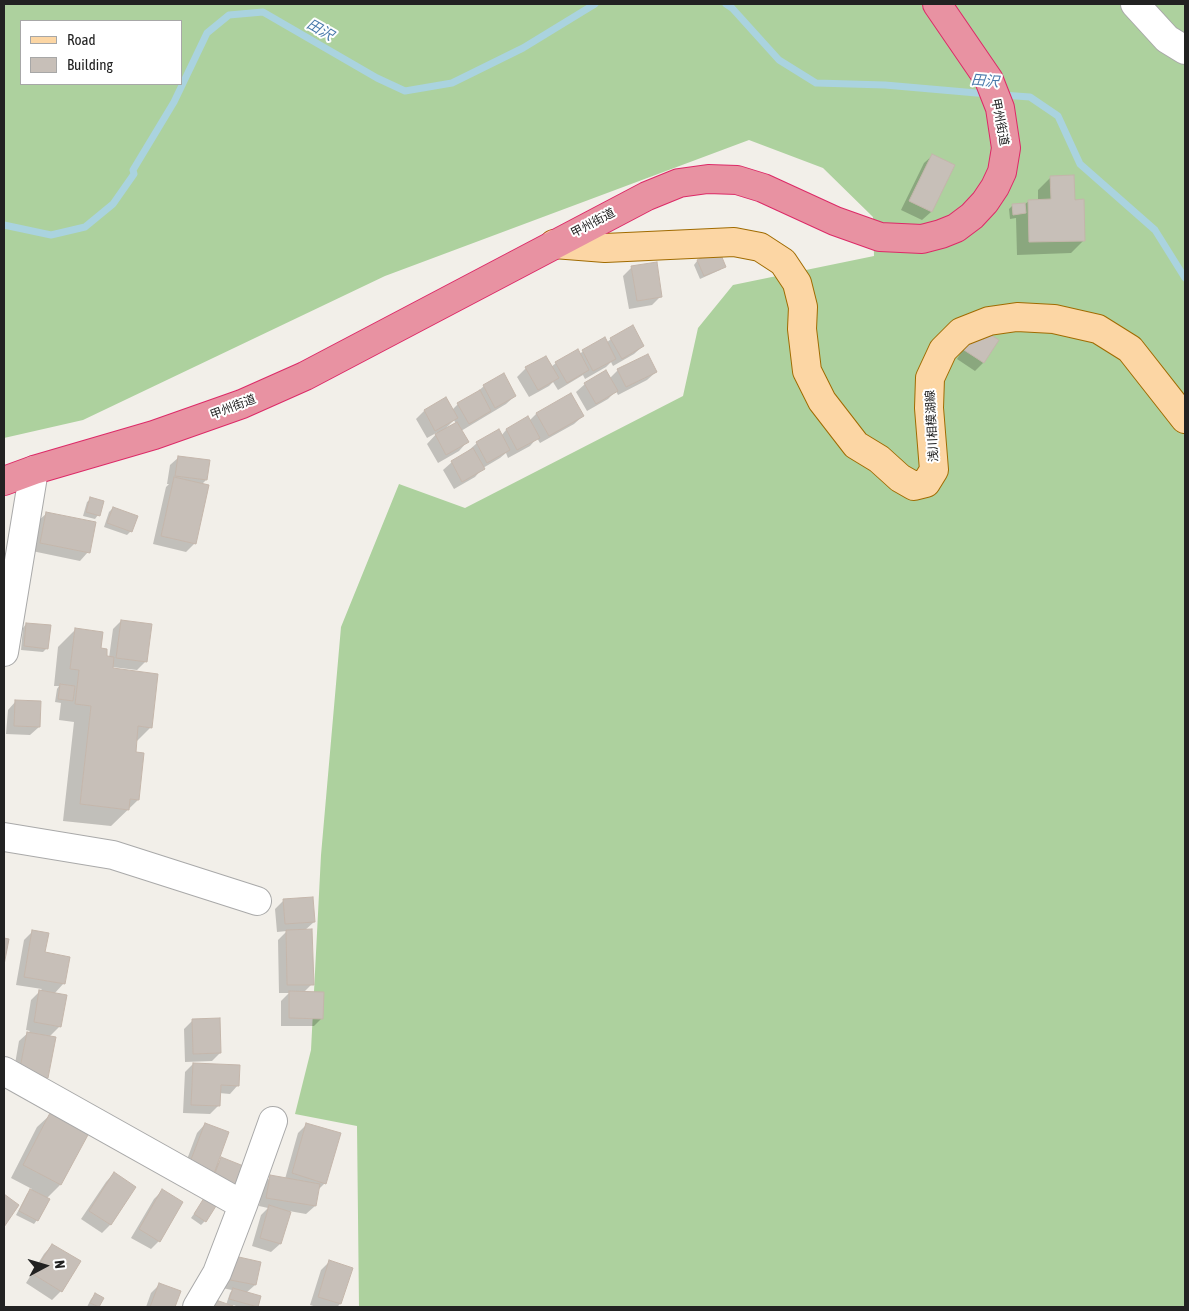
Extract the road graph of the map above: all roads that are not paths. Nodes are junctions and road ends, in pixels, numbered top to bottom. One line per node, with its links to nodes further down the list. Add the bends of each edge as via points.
1 (937, 4): 4 (highway, 甲州街道, via 989,80 1000,108 1006,148 1002,172 995,187 972,216 956,228 922,238 880,237 835,221 763,188 737,180 708,179 679,183 647,196)
2 (1135, 4): 3 (street, via 1167,39)
3 (1185, 50)
4 (554, 244): 5 (main road, 浅川相模湖線, via 605,248 734,242 760,247 783,262 797,283 803,307 807,371 822,401 856,445 914,486 926,483 934,470 928,408 930,378 943,350 961,332 989,321 1017,317 1054,319 1098,330 1130,349); 6 (highway, 甲州街道, via 305,376 242,404 154,435)
5 (1185, 420)
6 (34, 470): 7 (highway, 甲州街道); 8 (street)
7 (4, 482)
8 (4, 652)
9 (4, 837): 10 (street, via 113,856)
10 (257, 900)
11 (4, 1071): 13 (street)
12 (273, 1121): 13 (street)
13 (243, 1205): 14 (street, via 217,1273)
14 (197, 1307)

